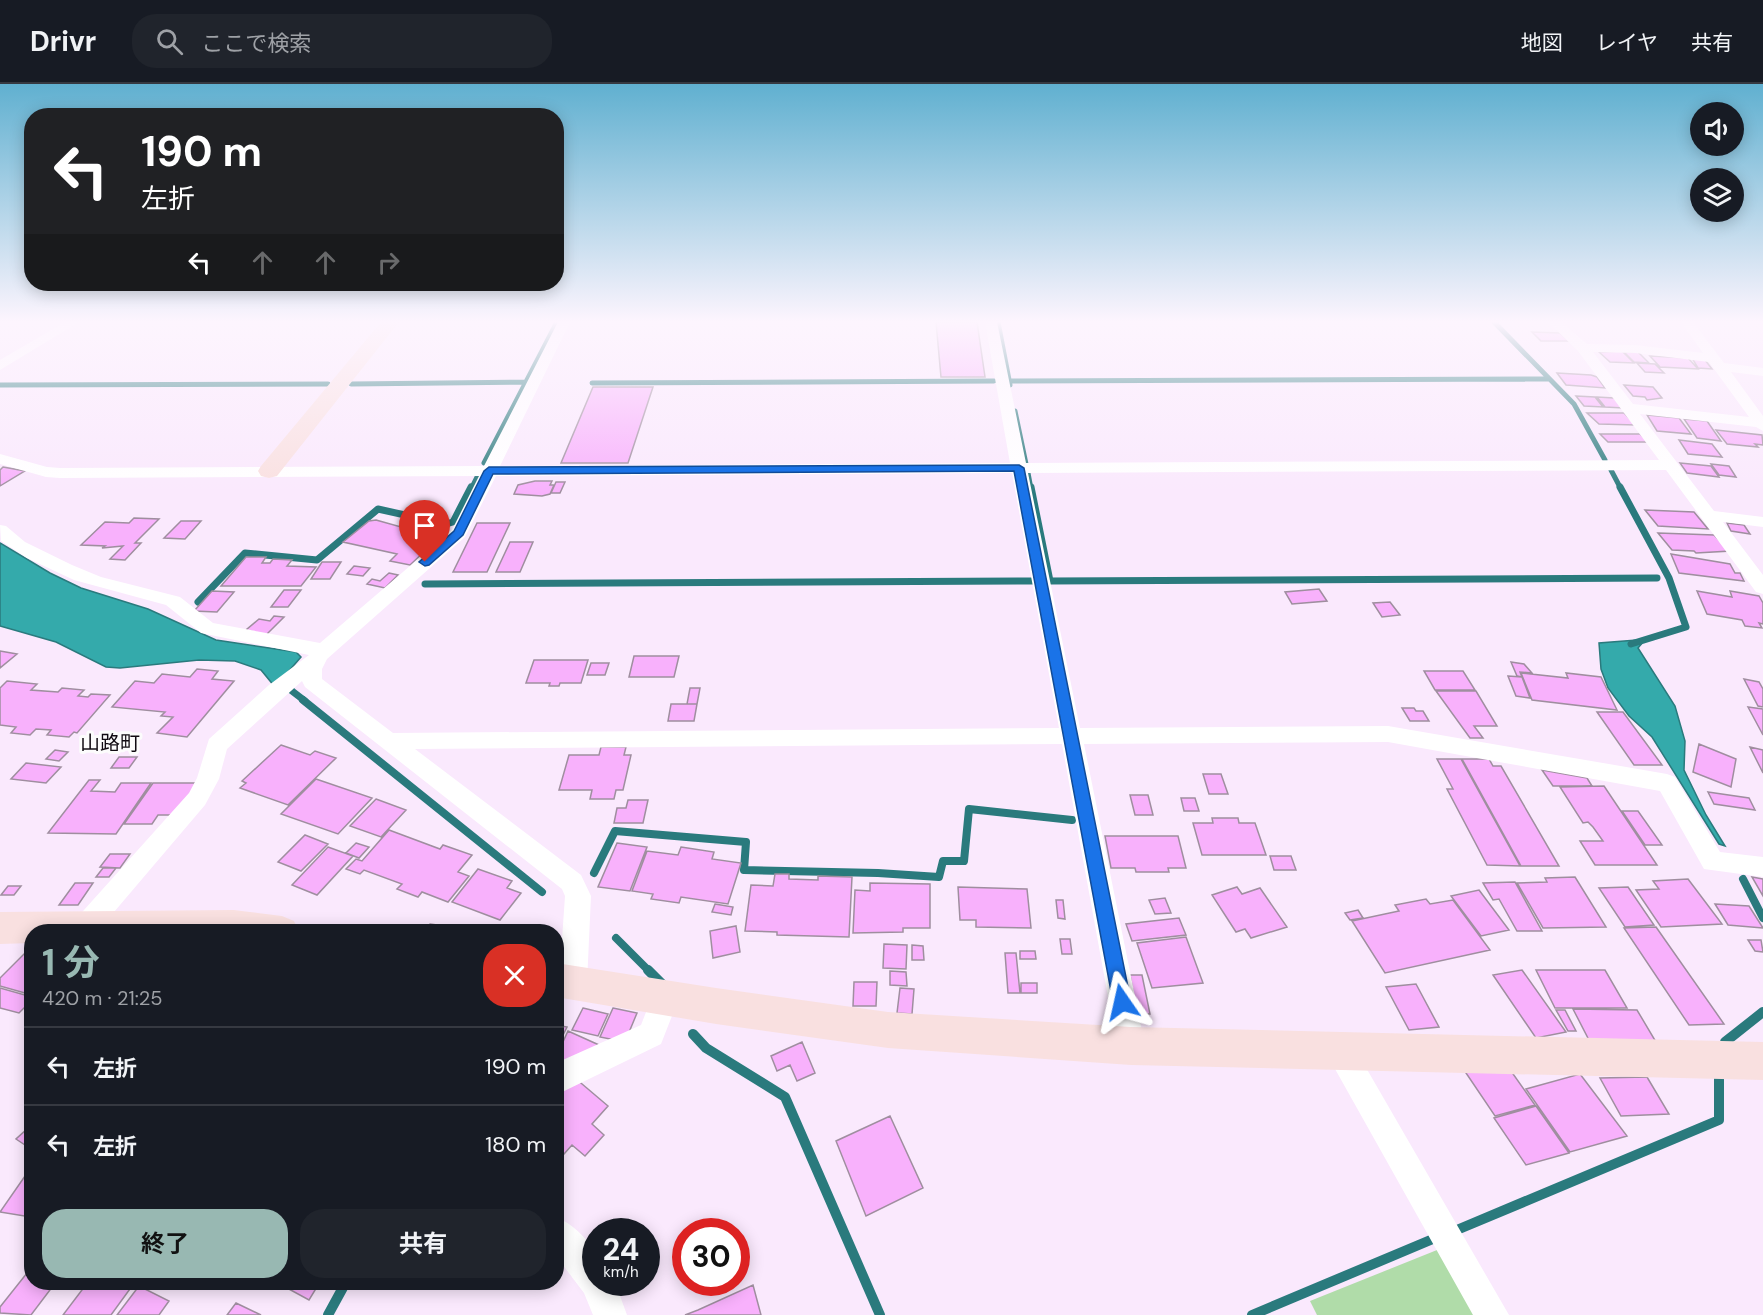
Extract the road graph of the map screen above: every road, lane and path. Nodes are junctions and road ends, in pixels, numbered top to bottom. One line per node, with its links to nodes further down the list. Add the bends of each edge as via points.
1 (343, 379): 11 (street)
2 (535, 379): 12 (street)
3 (1002, 379): 10 (street)
4 (1607, 379): 6 (street)
5 (1729, 379): 7 (street)
6 (1628, 408): 7 (street); 9 (street)
7 (1762, 425)
8 (0, 459): 11 (street, via 53,472)
9 (1670, 465): 10 (street); 13 (street)
10 (1019, 468): 12 (street); 18 (street)
11 (269, 471): 12 (street)
12 (489, 471): 17 (street, via 459,533)
13 (1707, 515): 14 (street); 16 (street)
14 (1763, 522)
15 (0, 530): 17 (street, via 32,554 104,584 173,601 208,628)
16 (1763, 588)
17 (319, 656): 19 (street, via 310,670 312,682); 21 (street, via 217,745 208,779 197,799)
18 (1070, 735): 19 (street); 20 (street, via 1388,734 1667,783 1713,862); 26 (street)
19 (386, 741): 24 (street, via 572,882 578,896)
20 (1763, 867)
21 (71, 924)
22 (0, 928): 23 (street)
23 (24, 929)
24 (565, 982): 25 (street)
25 (665, 998): 26 (street, via 888,1030); 29 (street, via 651,1034)
26 (1131, 1046): 27 (street)
27 (1340, 1050): 28 (street); 32 (street)
28 (1763, 1061)
29 (564, 1076)
30 (564, 1240): 31 (street, via 574,1248 608,1304)
31 (610, 1315)
32 (1492, 1315)

